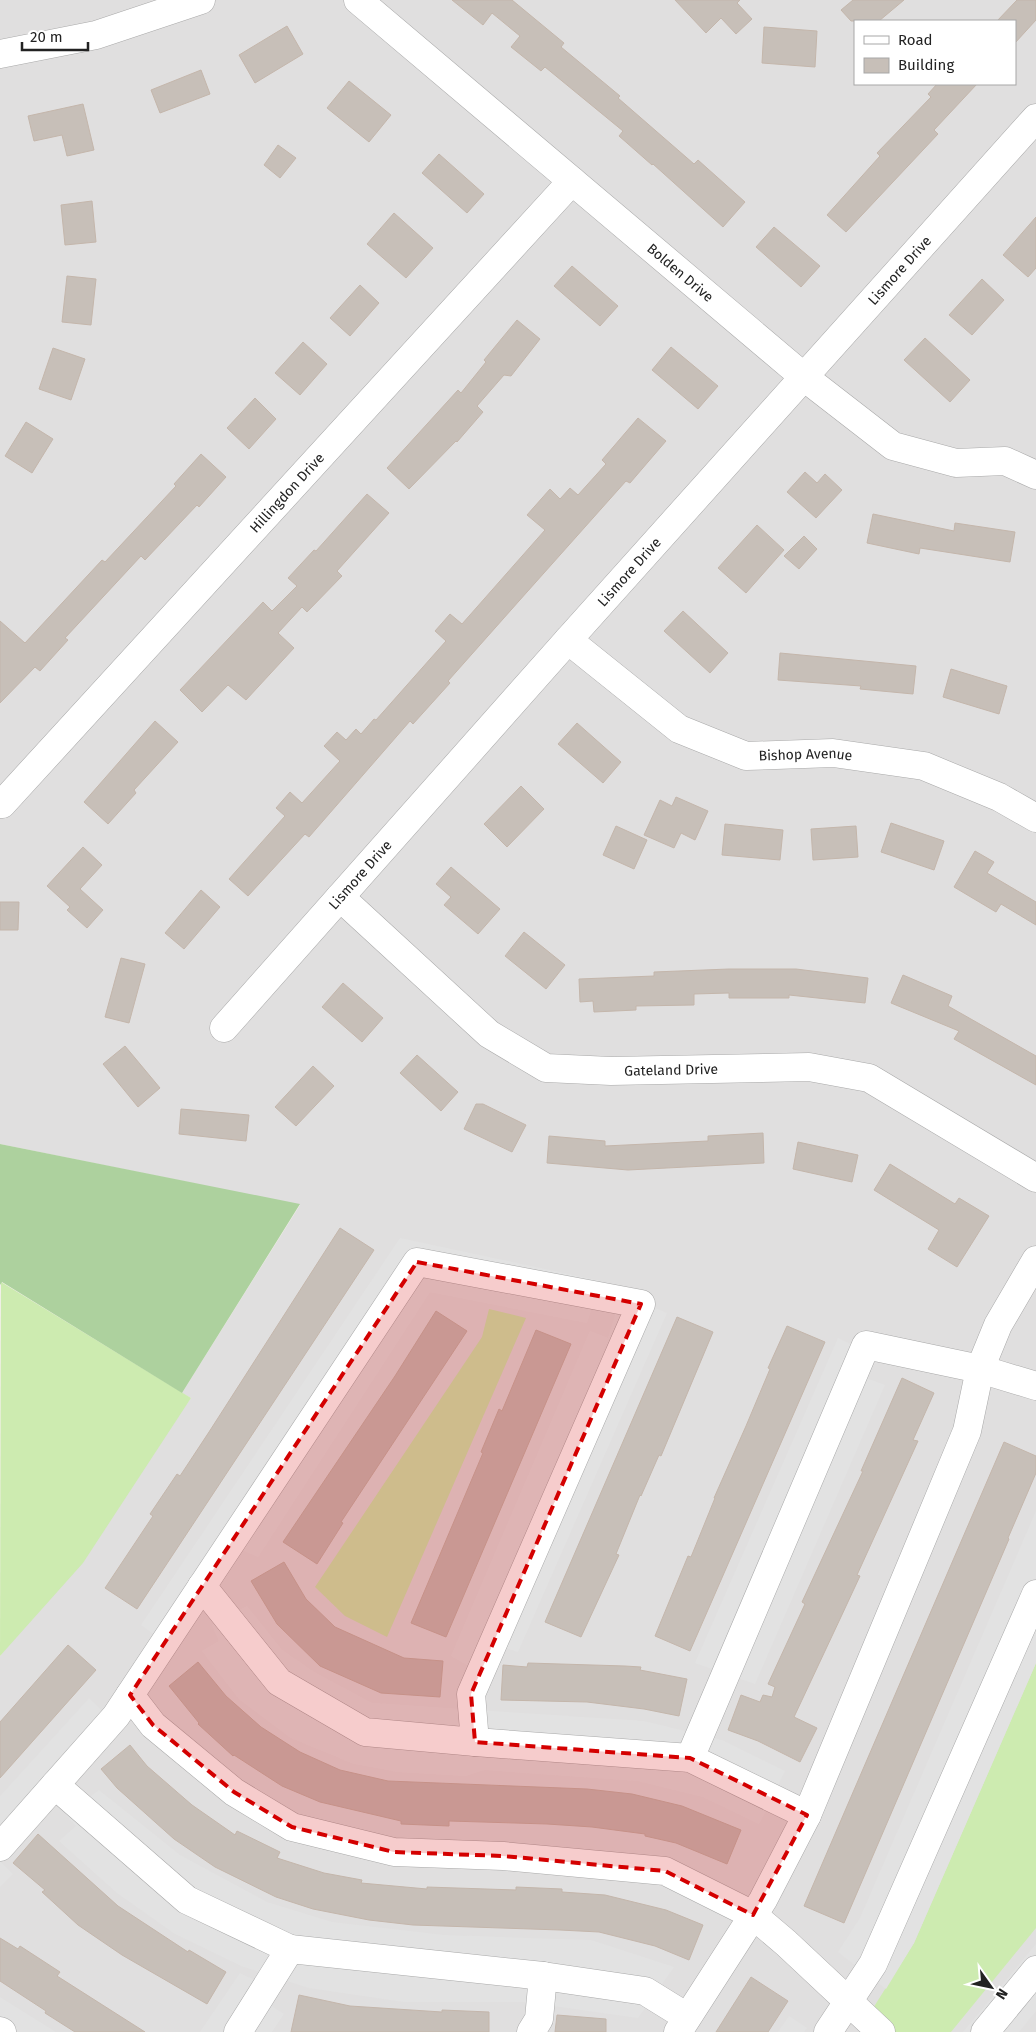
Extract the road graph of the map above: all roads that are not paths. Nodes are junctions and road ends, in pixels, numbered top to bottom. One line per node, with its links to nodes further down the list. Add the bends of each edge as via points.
1 (201, 0): 3 (street, via 96,35)
2 (358, 0): 5 (street, Bolden Drive)
3 (0, 54)
4 (1036, 118): 6 (street, Lismore Drive)
5 (572, 182): 6 (street, Bolden Drive); 9 (street, Hillingdon Drive)
6 (804, 377): 7 (street, Bolden Drive, via 892,446 956,464 1005,462); 8 (street, Lismore Drive)
7 (1036, 475)
8 (568, 640): 10 (street, Bishop Avenue, via 679,729 746,756 833,753 924,766 999,797); 11 (street, Lismore Drive)
9 (2, 804)
10 (1036, 818)
11 (340, 897): 12 (street, Lismore Drive); 13 (street, Gateland Drive, via 489,1034 546,1068 612,1071 809,1067 869,1078)
12 (224, 1028)
13 (1036, 1178)
14 (1036, 1260): 15 (street, via 998,1326)
15 (980, 1369): 16 (street); 21 (street, via 866,1345); 23 (street, via 967,1432)
16 (1036, 1386)
17 (202, 1586): 19 (street); 20 (street, via 279,1682 365,1732); 20 (street, via 417,1262 641,1304 471,1694)
18 (1036, 1594): 29 (street, via 873,1964)
19 (130, 1695): 22 (street, via 116,1716); 25 (street, via 153,1725 227,1786 292,1827 394,1852 503,1856 665,1871)
20 (475, 1742): 21 (street)
21 (690, 1758): 23 (street)
22 (55, 1786): 24 (street); 26 (street, via 187,1900)
23 (806, 1815): 25 (street)
24 (0, 1847)
25 (753, 1915): 29 (street); 30 (street)
26 (290, 1949): 28 (street); 31 (street)
27 (1036, 1970): 35 (street)
28 (543, 1976): 30 (street, via 645,1991); 32 (street, via 539,2019)
29 (848, 2002): 33 (street); 34 (street)
30 (683, 2024)
31 (238, 2032)
32 (531, 2032)
33 (828, 2032)
34 (881, 2032)
35 (985, 2032)

